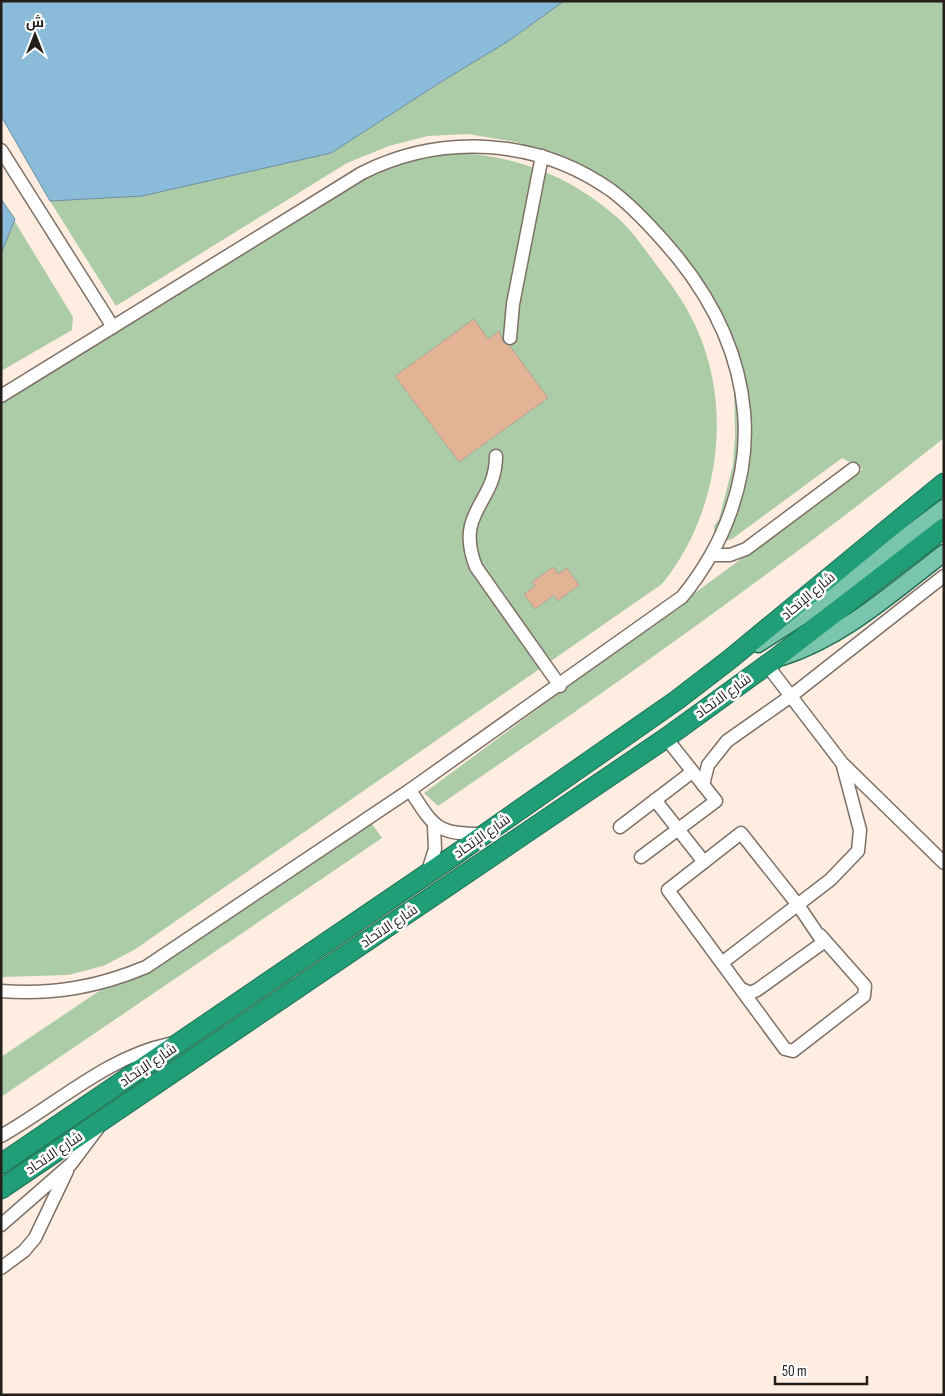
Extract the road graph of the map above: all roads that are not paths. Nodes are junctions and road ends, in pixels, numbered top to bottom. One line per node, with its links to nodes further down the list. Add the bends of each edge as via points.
1 (1, 150): 3 (street)
2 (542, 156): 3 (street, via 502,148 458,146 419,151 379,164); 4 (street, via 513,304); 12 (street, via 595,180 634,209 660,235 705,294 724,332 740,386 744,441 734,500)
3 (113, 327): 5 (street)
4 (510, 338)
5 (1, 396)
6 (496, 456): 16 (street, via 493,480 474,513 469,532 470,552 476,567)
7 (853, 470): 12 (street, via 746,549 730,555)
8 (944, 483): 14 (highway, شارع الإتحاد)
9 (944, 508): 14 (main road, via 800,617)
10 (944, 528): 15 (highway, شارع الإتحاد)
11 (944, 553): 15 (main road, via 837,632)
12 (712, 554): 16 (street, via 682,598)
13 (944, 576): 17 (street)
14 (730, 660): 27 (highway, شارع الإتحاد)
15 (771, 662): 17 (street); 18 (highway, شارع الاتحاد)
16 (560, 686): 22 (street)
17 (791, 696): 19 (street); 21 (street, via 727,741 708,765)
18 (666, 738): 20 (street); 38 (highway, شارع الاتحاد)
19 (842, 763): 30 (street); 32 (street, via 858,818 858,851 830,880)
20 (692, 772): 21 (street); 23 (street)
21 (703, 785): 26 (street, via 716,801)
22 (410, 790): 24 (street); 36 (street, via 146,967 83,988 30,993)
23 (655, 800): 25 (street); 26 (street)
24 (434, 826): 27 (street, via 456,834); 31 (street, via 435,849)
25 (620, 827)
26 (678, 829): 28 (street); 29 (street)
27 (485, 834): 31 (highway, شارع الإتحاد)
28 (641, 857)
29 (704, 862): 32 (street, via 741,833); 34 (street, via 668,890)
30 (944, 863)
31 (427, 874): 37 (highway, شارع الإتحاد)
32 (798, 905): 33 (street); 34 (street)
33 (820, 934): 35 (street, via 821,944 757,990 750,993); 35 (street, via 866,991 864,996 792,1051 785,1048)
34 (723, 962): 35 (street)
35 (744, 990)
36 (1, 991)
37 (182, 1042): 39 (street, via 146,1051 110,1067); 40 (highway, شارع الإتحاد)
38 (106, 1118): 41 (street); 42 (highway, شارع الاتحاد)
39 (1, 1136)
40 (1, 1164)
41 (71, 1164): 43 (street); 44 (street, via 35,1238 24,1252)
42 (1, 1189)
43 (1, 1226)
44 (1, 1268)

